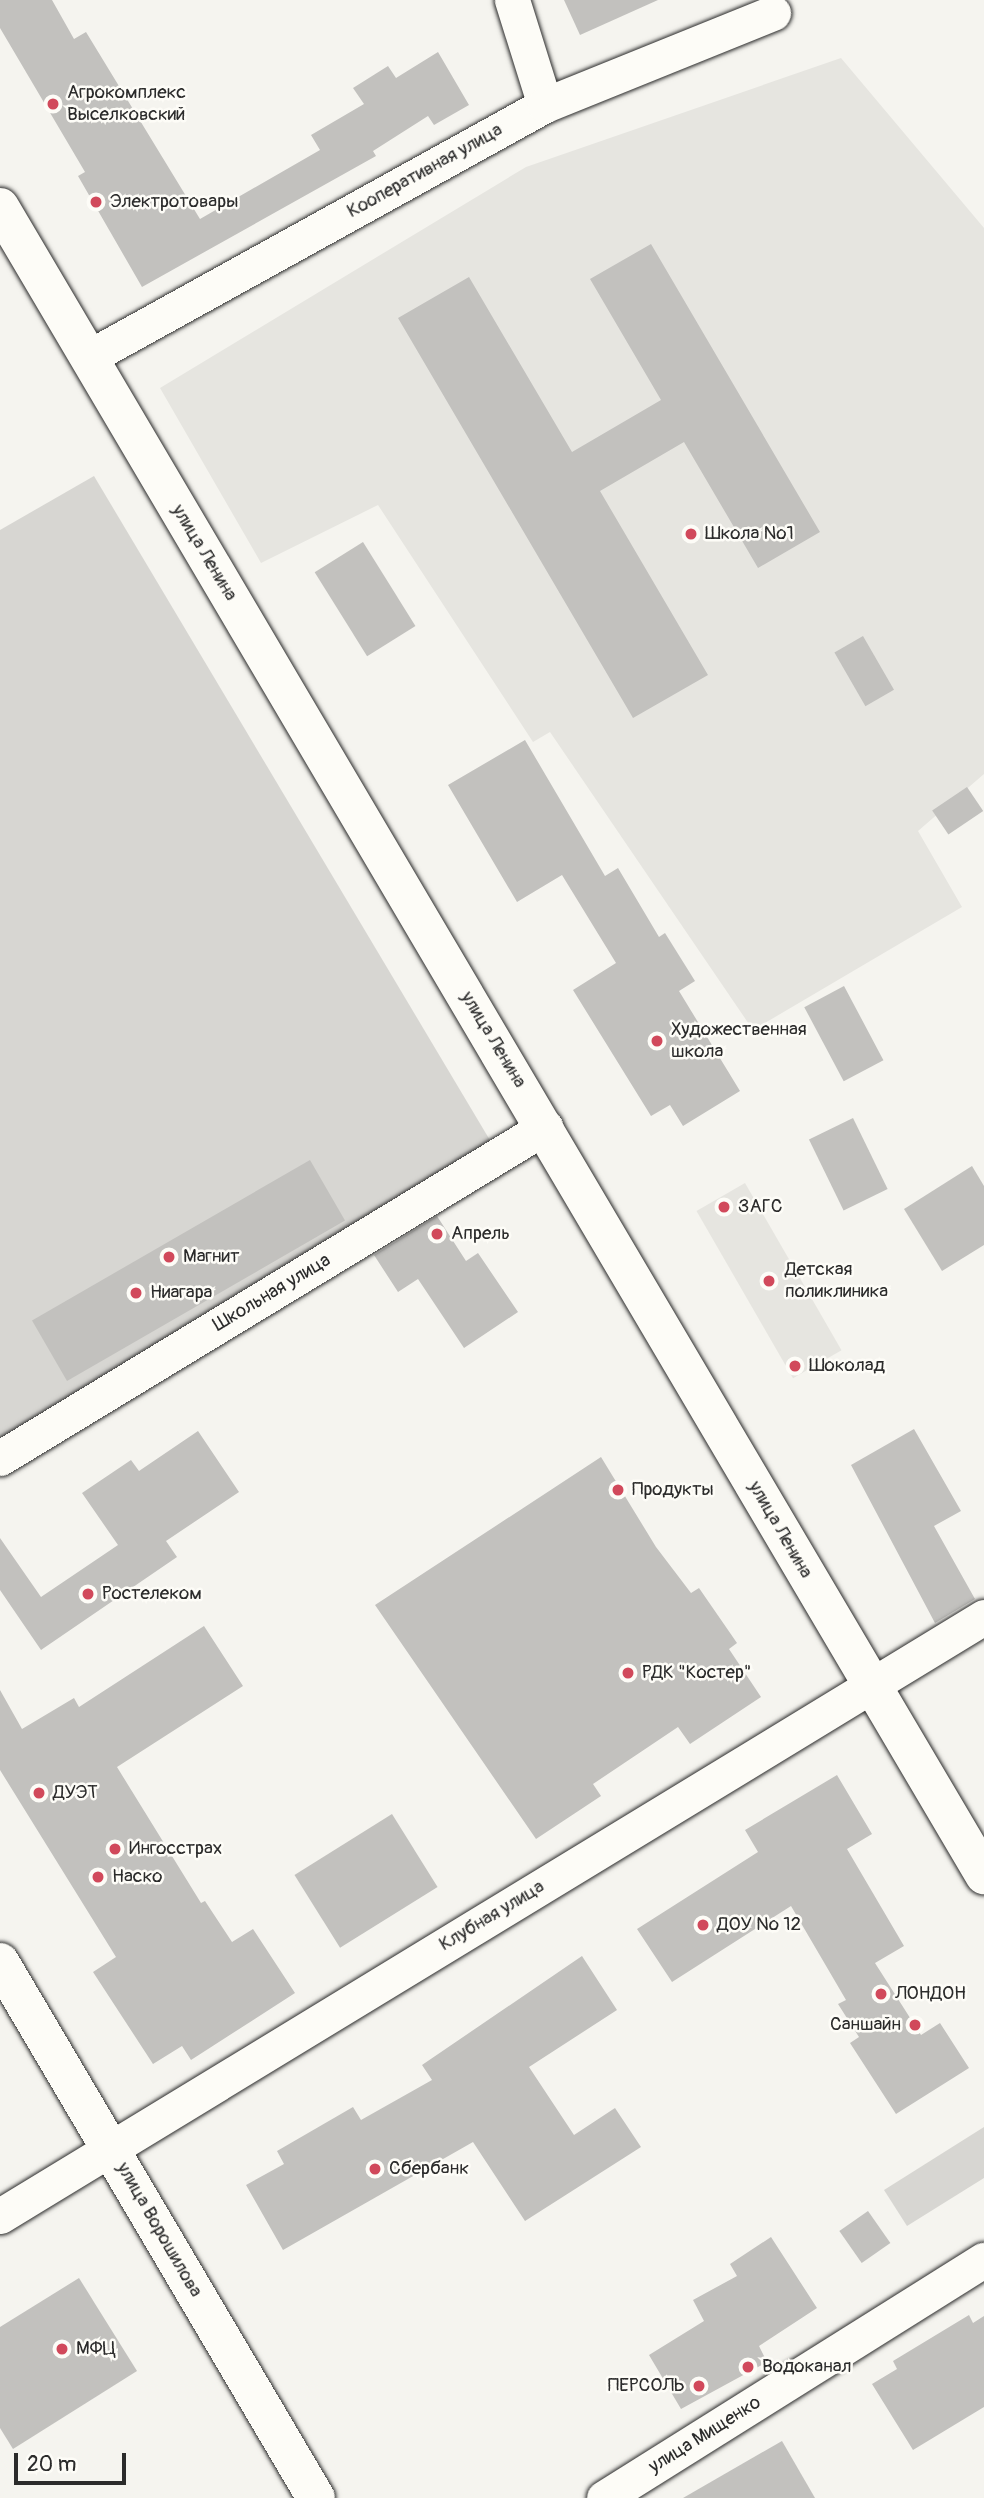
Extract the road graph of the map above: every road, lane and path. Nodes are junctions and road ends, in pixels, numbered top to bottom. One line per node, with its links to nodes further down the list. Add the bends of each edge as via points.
1 (512, 0): 3 (street)
2 (773, 13): 3 (street, Кооперативная улица)
3 (545, 105): 5 (street, Кооперативная улица)
4 (0, 207): 5 (main road, улица Ленина)
5 (89, 357): 6 (main road, улица Ленина)
6 (545, 1127): 7 (street, Школьная улица); 9 (main road, улица Ленина)
7 (0, 1458)
8 (984, 1617): 9 (street, Клубная улица)
9 (871, 1685): 10 (main road, улица Ленина); 12 (street, Клубная улица)
10 (984, 1875)
11 (0, 1962): 12 (main road, улица Ворошилова)
12 (111, 2148): 13 (street, Клубная улица); 15 (main road, улица Ворошилова)
13 (0, 2216)
14 (984, 2260): 16 (street, улица Мищенко)
15 (316, 2498)
16 (604, 2498)

